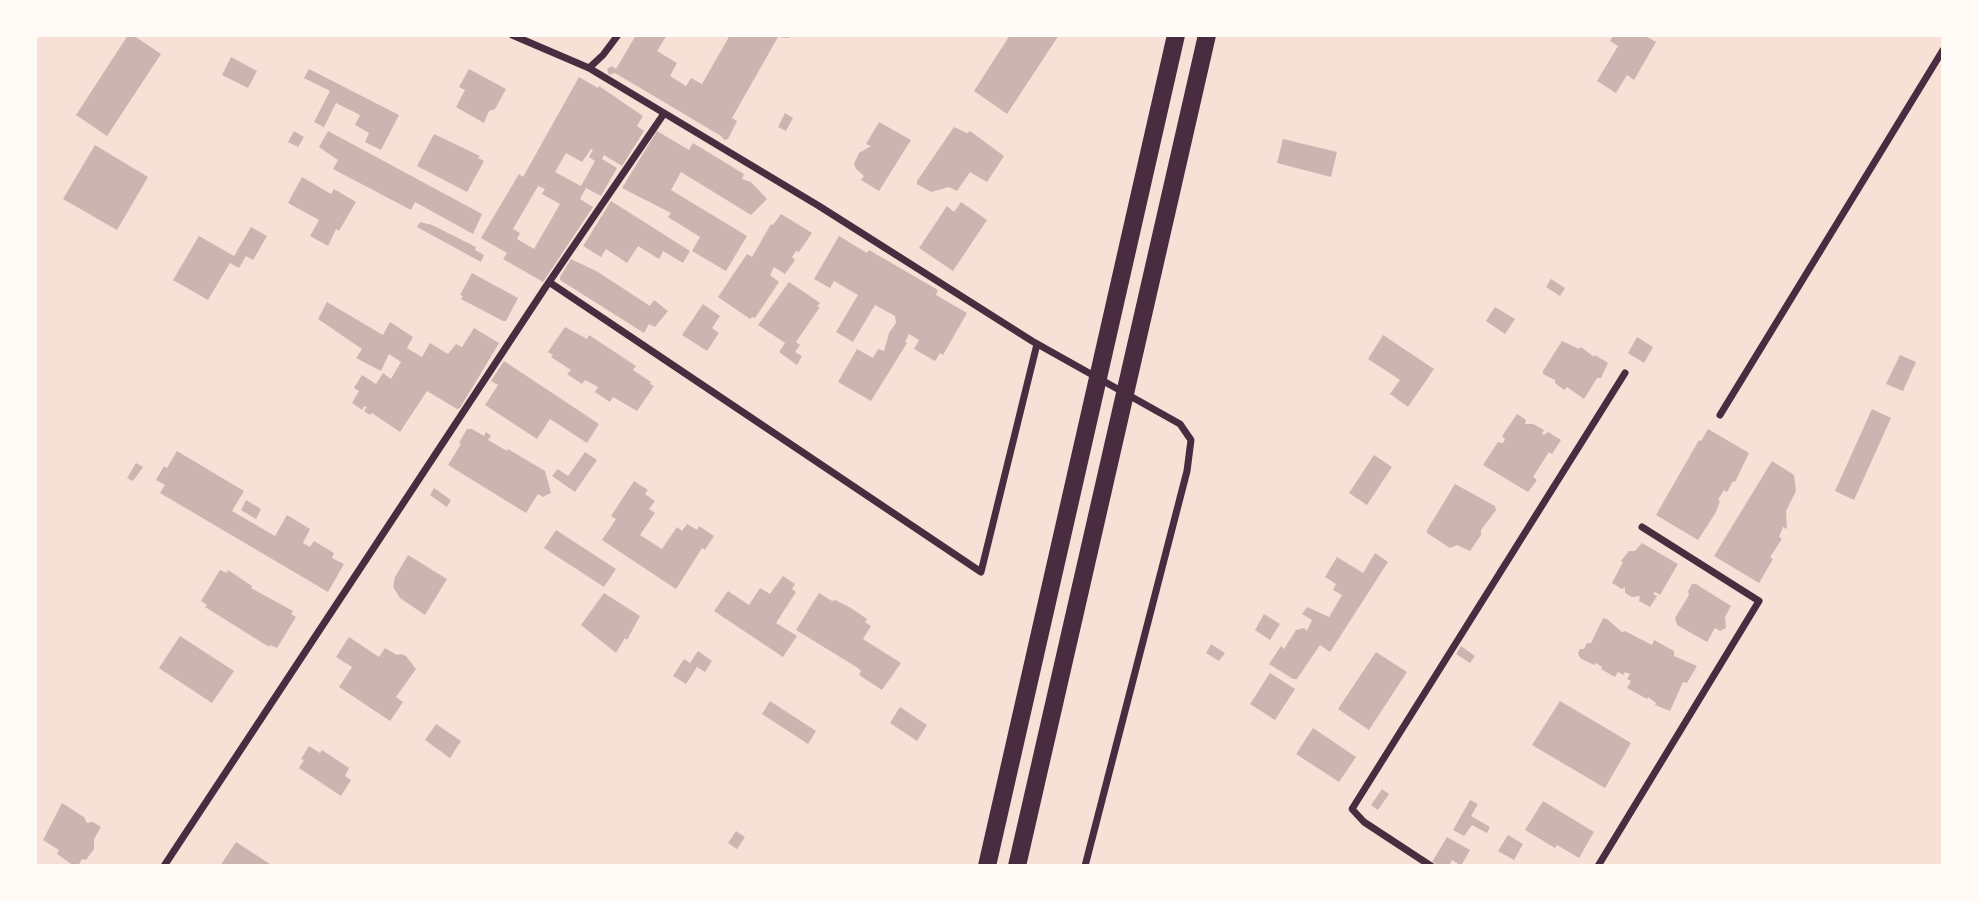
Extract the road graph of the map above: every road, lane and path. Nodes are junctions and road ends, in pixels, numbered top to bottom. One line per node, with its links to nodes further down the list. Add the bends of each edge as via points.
1 (512, 35): 6 (street)
2 (618, 35): 6 (street)
3 (1176, 35): 14 (highway)
4 (1207, 35): 15 (highway)
5 (1943, 50): 11 (street)
6 (589, 68): 7 (street)
7 (663, 115): 8 (street); 9 (street, via 819,206)
8 (549, 282): 9 (street, via 981,572); 13 (street)
9 (1037, 344): 16 (street, via 1180,424 1191,440 1187,471)
10 (1625, 373): 17 (street, via 1352,809 1364,822)
11 (1720, 415)
12 (1642, 527): 18 (street, via 1759,601)
13 (164, 866)
14 (987, 866)
15 (1017, 866)
16 (1085, 866)
17 (1431, 866)
18 (1598, 866)

